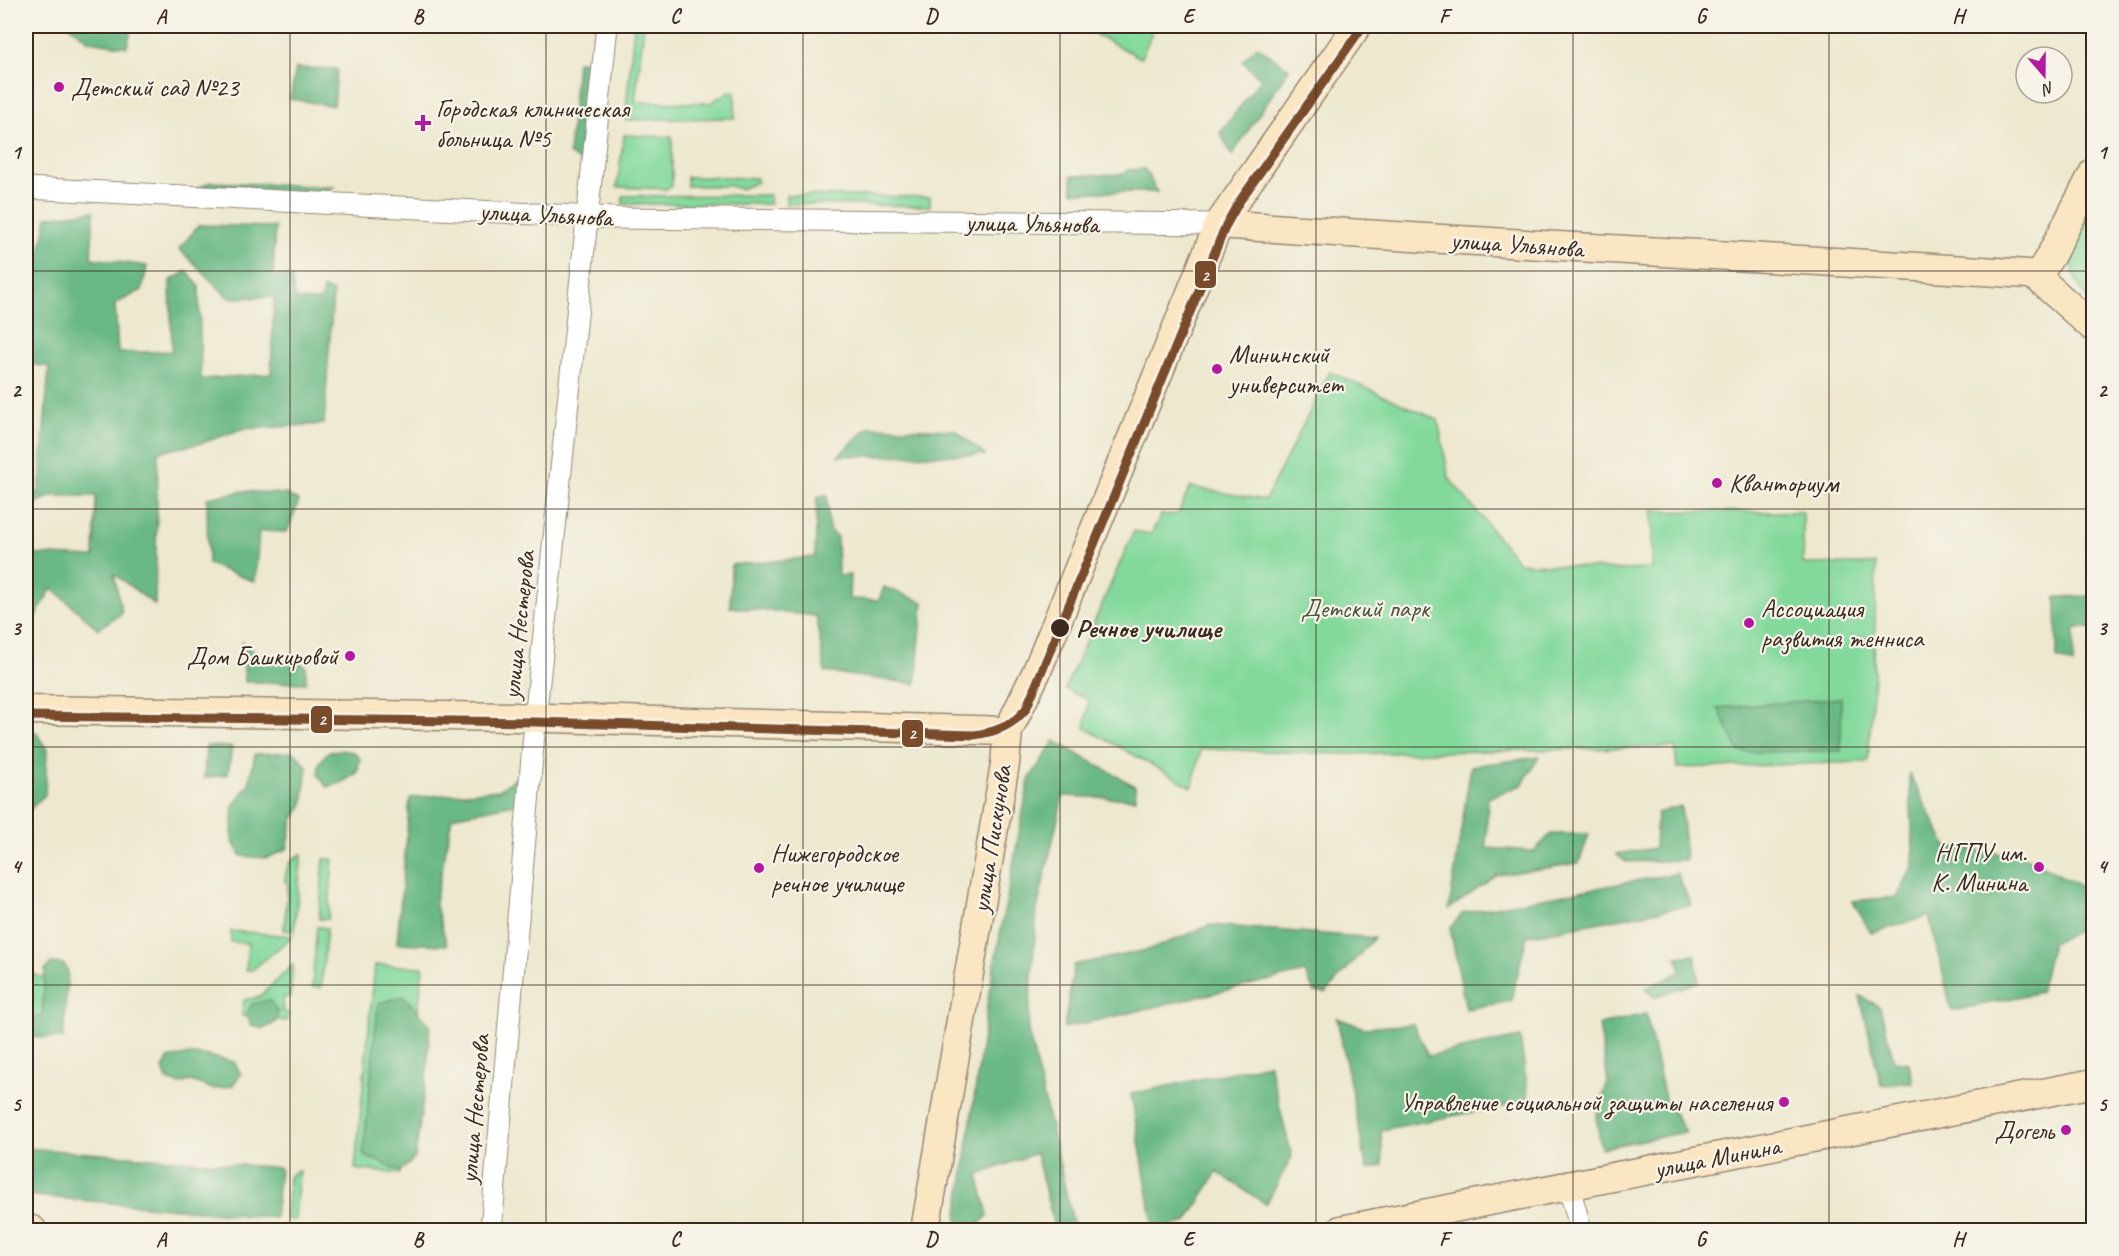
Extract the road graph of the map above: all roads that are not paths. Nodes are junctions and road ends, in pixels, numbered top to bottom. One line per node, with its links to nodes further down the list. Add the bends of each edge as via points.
1 (607, 26): 5 (street, улица Нестерова)
2 (1357, 26): 6 (street, улица Пискунова)
3 (2094, 172): 7 (street)
4 (26, 188): 5 (street, улица Ульянова)
5 (588, 217): 6 (street, улица Ульянова); 10 (street, улица Нестерова)
6 (1219, 224): 7 (street, улица Ульянова, via 1888,264); 11 (street, улица Пискунова, via 1037,671)
7 (2037, 277): 8 (street)
8 (2094, 328)
9 (26, 710): 10 (street)
10 (536, 717): 11 (street); 16 (street, улица Нестерова)
11 (1008, 731): 17 (street, улица Пискунова)
12 (2094, 1083): 13 (street, улица Минина)
13 (1569, 1187): 18 (street, улица Минина); 19 (street)
14 (26, 1230): 15 (street)
15 (32, 1230)
16 (491, 1230)
17 (925, 1230)
18 (1341, 1230)
19 (1581, 1230)

